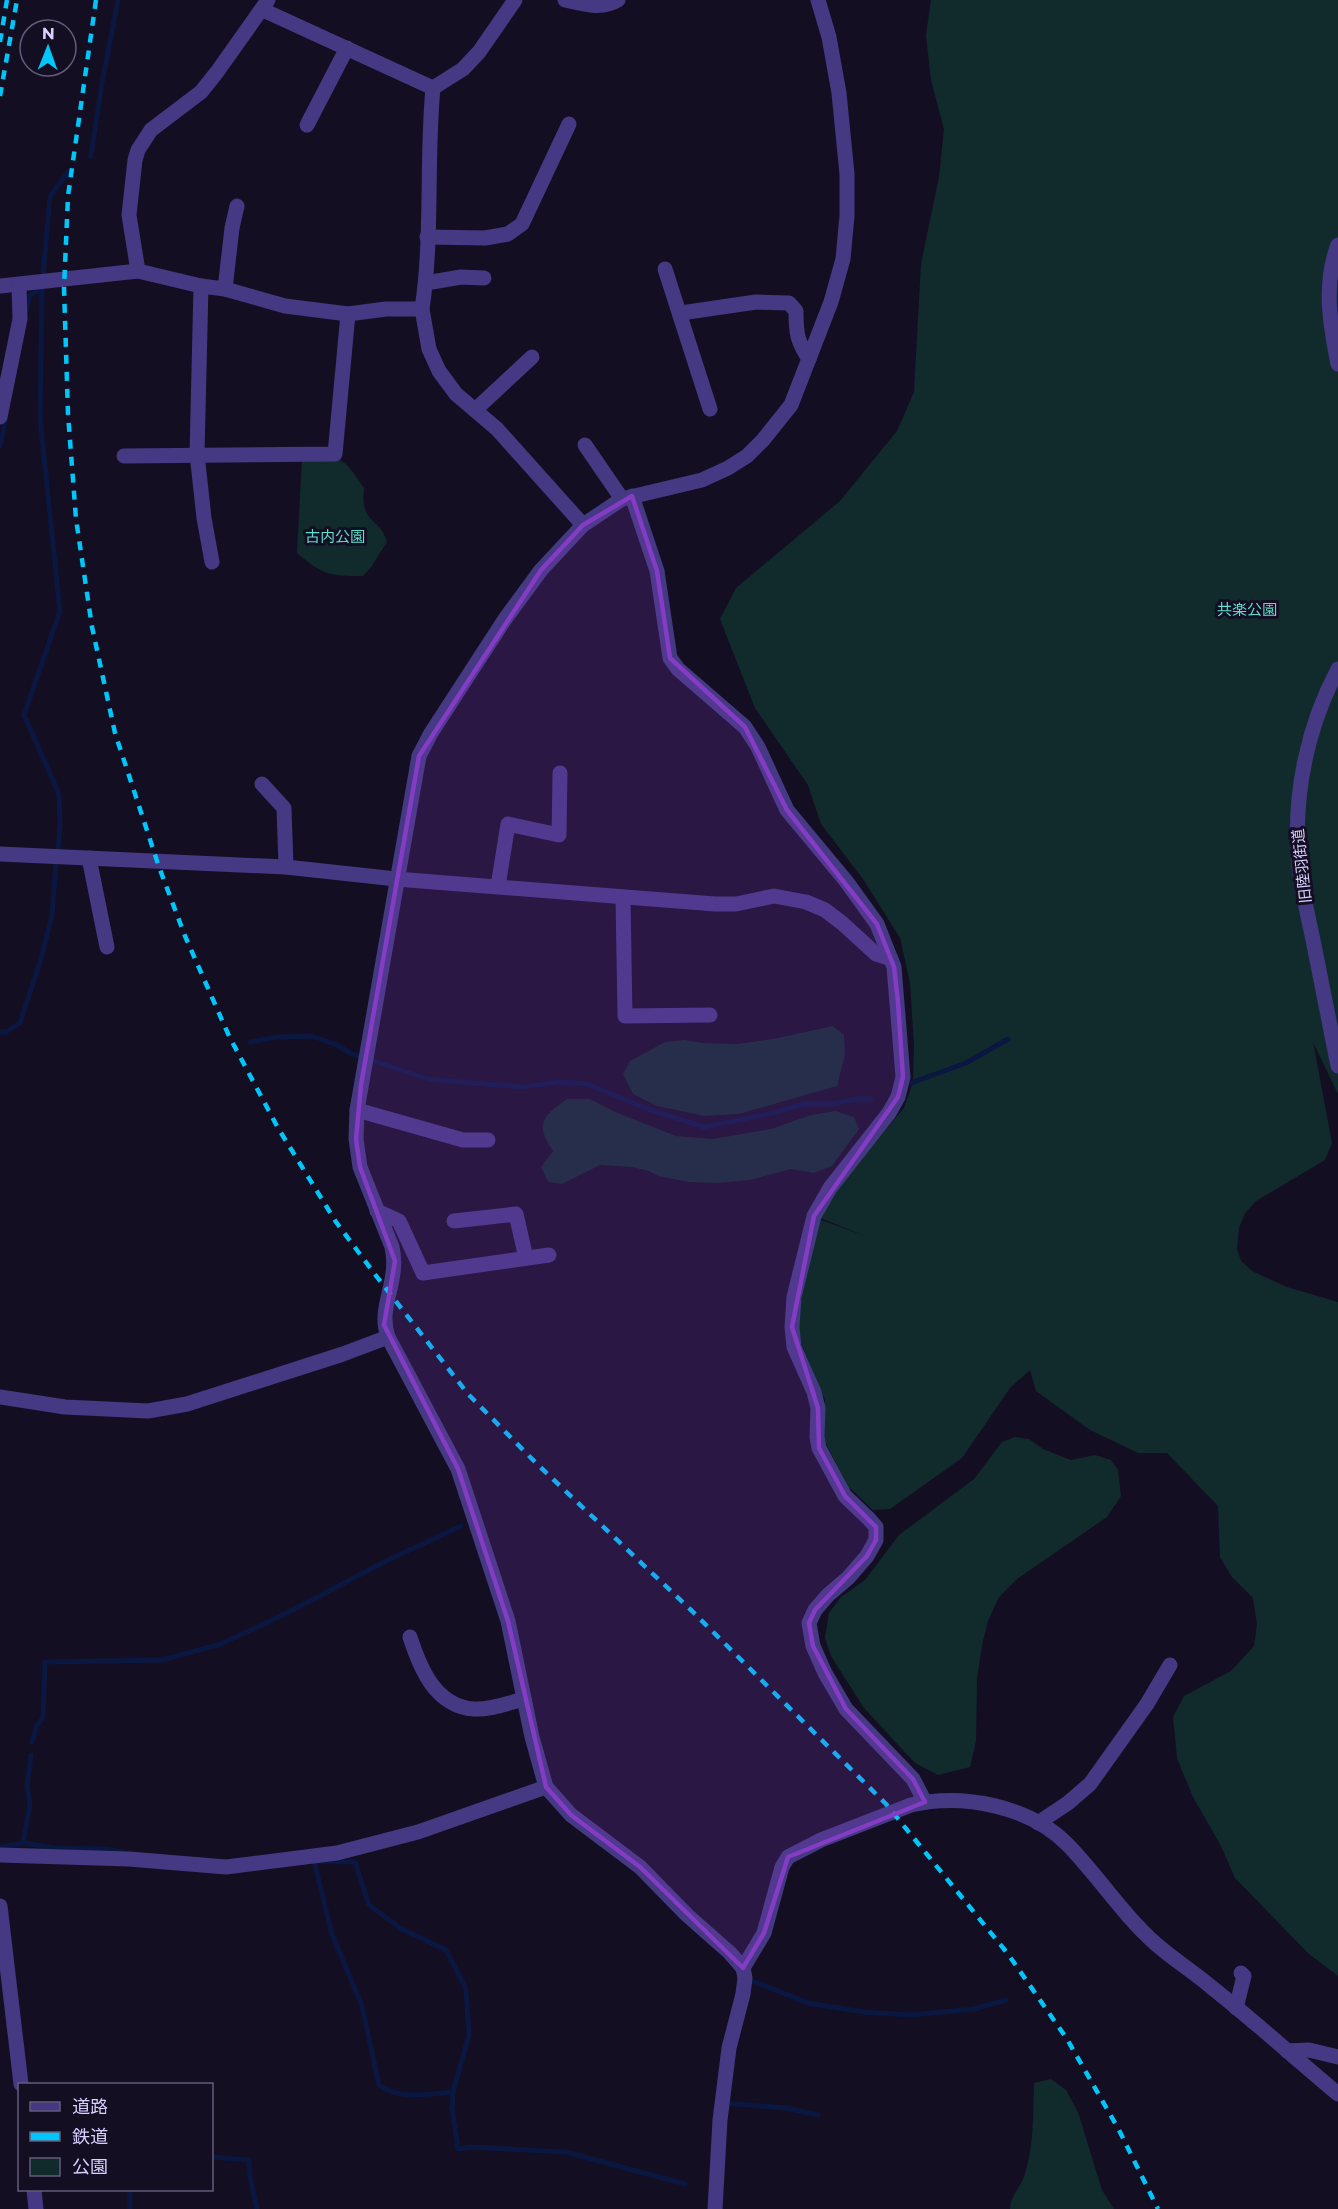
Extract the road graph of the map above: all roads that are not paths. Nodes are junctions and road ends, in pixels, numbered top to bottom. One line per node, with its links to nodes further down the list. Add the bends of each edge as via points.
1 (515, 0): 7 (street, via 479,52 463,69)
2 (565, 0): 3 (street, via 588,5 610,5)
3 (618, 0)
4 (818, 0): 25 (street, via 839,93 847,216 840,270)
5 (266, 5): 6 (street); 14 (street, via 201,92 151,130 138,150 129,215)
6 (347, 48): 7 (street); 9 (street)
7 (433, 88): 11 (street)
8 (568, 124): 11 (street, via 522,224 508,234 485,238)
9 (307, 125)
10 (237, 206): 20 (street)
11 (427, 237): 16 (street)
12 (1338, 245): 26 (street, via 1328,279)
13 (665, 269): 22 (street)
14 (138, 271): 17 (street); 19 (street)
15 (483, 278): 16 (street)
16 (426, 283): 21 (street)
17 (19, 285): 18 (street); 29 (street, via 20,319)
18 (0, 286)
19 (201, 286): 20 (street); 31 (street)
20 (225, 289): 23 (street, via 285,306)
21 (422, 309): 23 (street); 28 (street, via 429,349 439,371 456,394)
22 (681, 313): 25 (street, via 756,302 789,303 796,311 799,344); 27 (street)
23 (348, 314): 31 (street, via 335,454)
24 (532, 357): 28 (street)
25 (809, 358): 33 (street, via 791,405 747,456 702,480)
26 (1338, 364)
27 (710, 409)
28 (475, 410): 34 (street, via 497,429)
29 (0, 417)
30 (585, 445): 33 (street)
31 (197, 454): 32 (street); 35 (street)
32 (124, 456)
33 (627, 498): 34 (street); 46 (street, via 651,549 670,658 745,727 787,810 877,924)
34 (583, 525): 42 (street, via 541,570 505,619 419,756)
35 (212, 562)
36 (1338, 669): 48 (street, 旧陸羽街道, via 1319,708 1304,762 1297,822 1304,896)
37 (560, 773): 43 (street, via 559,835 508,824)
38 (262, 784): 41 (street, via 284,808)
39 (0, 854): 40 (street)
40 (89, 858): 41 (street); 45 (street)
41 (286, 867): 42 (street)
42 (396, 879): 43 (street); 49 (street)
43 (498, 886): 44 (street)
44 (623, 898): 46 (street, via 715,904 774,896 788,898 825,910 876,954); 47 (street, via 625,1016)
45 (107, 947)
46 (891, 959): 61 (street, via 902,1044 903,1077 898,1097 830,1188 814,1216 794,1297 792,1327 794,1347 819,1408 819,1448 845,1496 876,1527 876,1540 867,1556 815,1610 809,1623 813,1646 846,1708 913,1779)
47 (710, 1015)
48 (1338, 1066)
49 (357, 1110): 50 (street, via 463,1140); 51 (street, via 360,1167)
50 (488, 1140)
51 (377, 1211): 54 (street, via 399,1221 423,1273); 55 (street, via 395,1261 384,1312)
52 (453, 1221): 54 (street, via 516,1214)
53 (549, 1255): 54 (street)
54 (526, 1258)
55 (388, 1337): 56 (street, via 188,1404 148,1411 65,1407); 59 (street, via 458,1469 508,1621)
56 (0, 1397)
57 (410, 1637): 59 (street, via 425,1677 444,1698 473,1709)
58 (1170, 1665): 62 (street, via 1090,1784)
59 (524, 1699): 60 (street)
60 (546, 1787): 63 (street, via 418,1832 347,1850 226,1867); 65 (street, via 571,1815 640,1866)
61 (925, 1802): 62 (street, via 973,1802); 65 (street, via 875,1818 788,1857 764,1933)
62 (1038, 1823): 67 (street, via 1066,1844 1153,1941)
63 (0, 1855)
64 (0, 1906): 70 (street)
65 (742, 1968): 73 (street, via 744,1994 729,2048 720,2120)
66 (1241, 1973): 67 (street, via 1244,1976)
67 (1236, 2008): 68 (street)
68 (1287, 2051): 69 (street, via 1309,2050); 71 (street)
69 (1338, 2057)
70 (21, 2083)
71 (1338, 2094)
72 (34, 2191): 74 (street)
73 (718, 2207)
74 (36, 2209)

